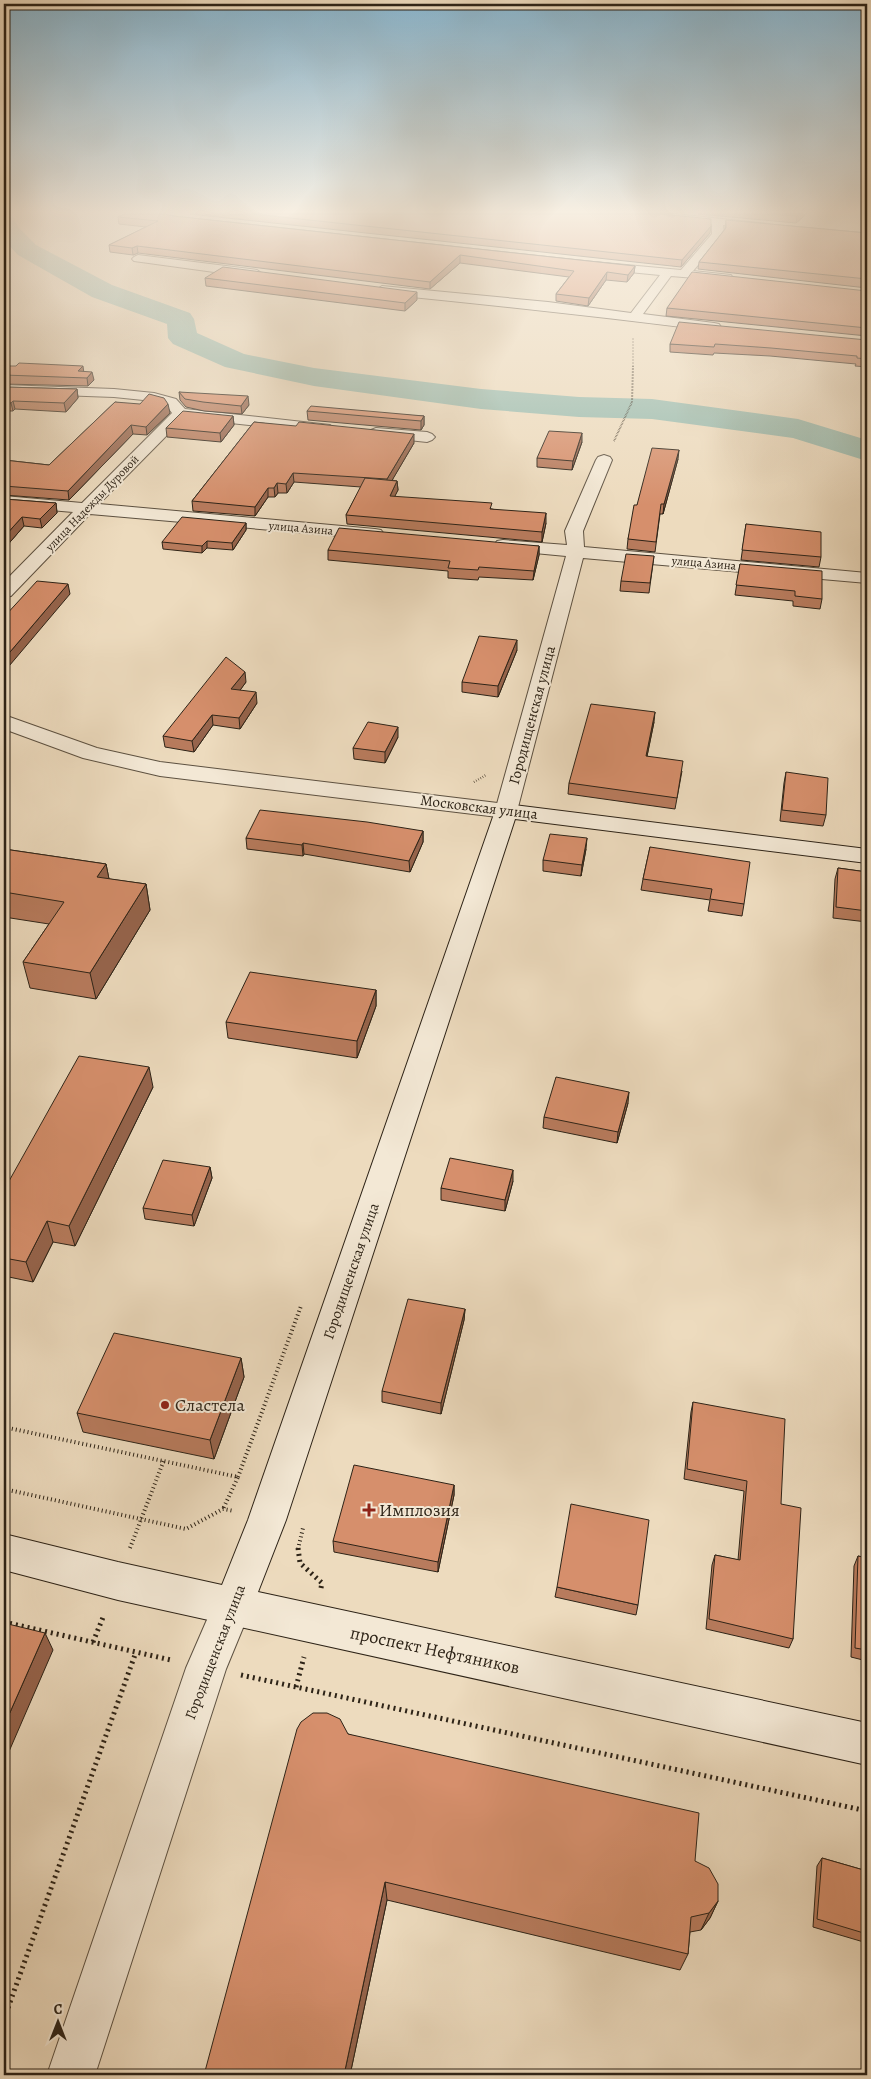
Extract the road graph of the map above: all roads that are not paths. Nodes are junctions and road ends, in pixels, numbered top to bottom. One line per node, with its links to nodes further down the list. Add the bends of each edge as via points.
1 (584, 311): 3 (street)
2 (638, 311): 3 (street)
3 (633, 318): 4 (street)
4 (725, 328)
5 (4, 389): 6 (street, via 154,397 171,402)
6 (180, 413): 7 (street); 12 (street, улица Надежды Дуровой)
7 (339, 430)
8 (359, 431): 9 (street)
9 (427, 438)
10 (604, 460): 15 (street, Городищенская улица, via 574,531)
11 (4, 501): 12 (street, улица Азина)
12 (87, 509): 13 (street, улица Азина); 17 (street, улица Надежды Дуровой)
13 (390, 535)
14 (488, 544): 15 (street, улица Азина)
15 (576, 551): 16 (street, улица Азина); 19 (street, Городищенская улица)
16 (867, 578)
17 (4, 592)
18 (4, 721): 19 (street, Московская улица, via 91,753 160,769)
19 (506, 811): 20 (street, Московская улица); 22 (street, Городищенская улица, via 267,1520)
20 (867, 856)
21 (4, 1552): 22 (street, проспект Нефтяников)
22 (233, 1606): 23 (street, проспект Нефтяников); 24 (street, Городищенская улица, via 206,1668)
23 (867, 1744)
24 (71, 2075)

